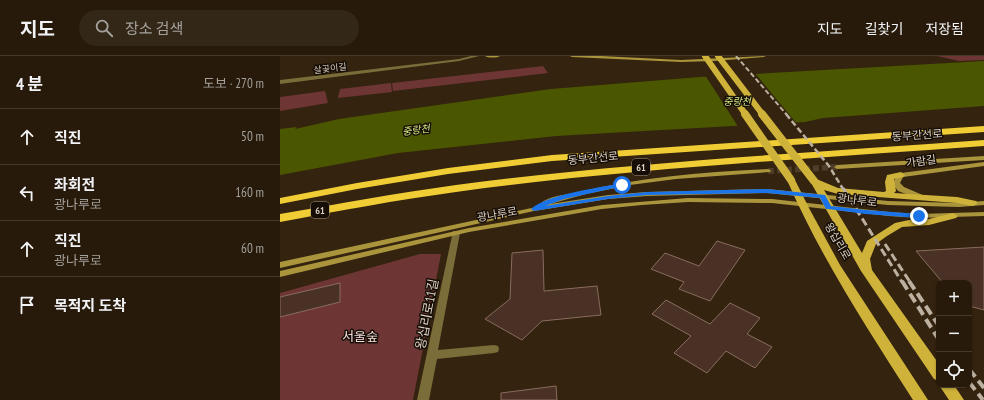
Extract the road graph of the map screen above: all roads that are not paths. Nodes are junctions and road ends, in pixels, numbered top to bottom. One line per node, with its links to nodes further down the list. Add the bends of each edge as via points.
1 (477, 56): 8 (street, 살곶이길)
2 (487, 56): 3 (main road)
3 (498, 56)
4 (572, 56): 7 (main road, via 681,61)
5 (705, 56): 21 (main road, 왕십리로, bridge, via 792,180)
6 (718, 56): 18 (main road, 왕십리로, bridge)
7 (764, 56)
8 (280, 82)
9 (984, 128): 23 (highway, 동부간선로 / 61, via 590,154 412,176)
10 (984, 143): 11 (highway, 동부간선로 / 61)
11 (924, 147): 12 (highway); 32 (highway, 동부간선로 / 61, via 573,173 360,202)
12 (984, 148)
13 (984, 158): 15 (main road)
14 (984, 164): 17 (main road, 가람길)
15 (837, 167)
16 (768, 171): 28 (main road, via 697,175 615,186 562,198)
17 (901, 175): 19 (main road, via 890,178 891,191); 22 (main road, 가람길, via 897,180 898,186)
18 (814, 182): 19 (main road, via 834,190); 20 (main road, 왕십리로)
19 (882, 195): 22 (main road)
20 (823, 196): 21 (main road, 광나루로); 26 (main road, 광나루로, via 888,203); 27 (main road, 왕십리로)
21 (799, 198): 27 (main road, 광나루로); 28 (main road, 광나루로, via 767,191 647,194 608,197); 33 (main road, 광나루로, via 772,201 688,200 602,206); 42 (main road, 왕십리로, via 839,272)
22 (923, 198): 24 (main road)
23 (280, 201)
24 (973, 203): 25 (main road, 광나루로); 26 (main road, 광나루로)
25 (984, 203)
26 (959, 205): 30 (main road, via 943,209 912,209 909,211)
27 (828, 208): 30 (main road, 광나루로); 35 (main road, 왕십리로)
28 (534, 209): 34 (main road, 광나루로)
29 (984, 214): 31 (main road, 광나루로)
30 (911, 216): 31 (main road, 광나루로)
31 (954, 216): 35 (main road, via 899,225 883,234 871,243 865,259)
32 (280, 218)
33 (456, 234): 36 (main road, 광나루로); 38 (street, 왕십리로11길)
34 (280, 265)
35 (867, 271): 39 (main road, 왕십리로)
36 (280, 274)
37 (494, 349): 38 (street)
38 (432, 355): 41 (street, 왕십리로11길)
39 (936, 371)
40 (948, 388): 43 (main road)
41 (423, 400)
42 (921, 400)
43 (957, 400)

